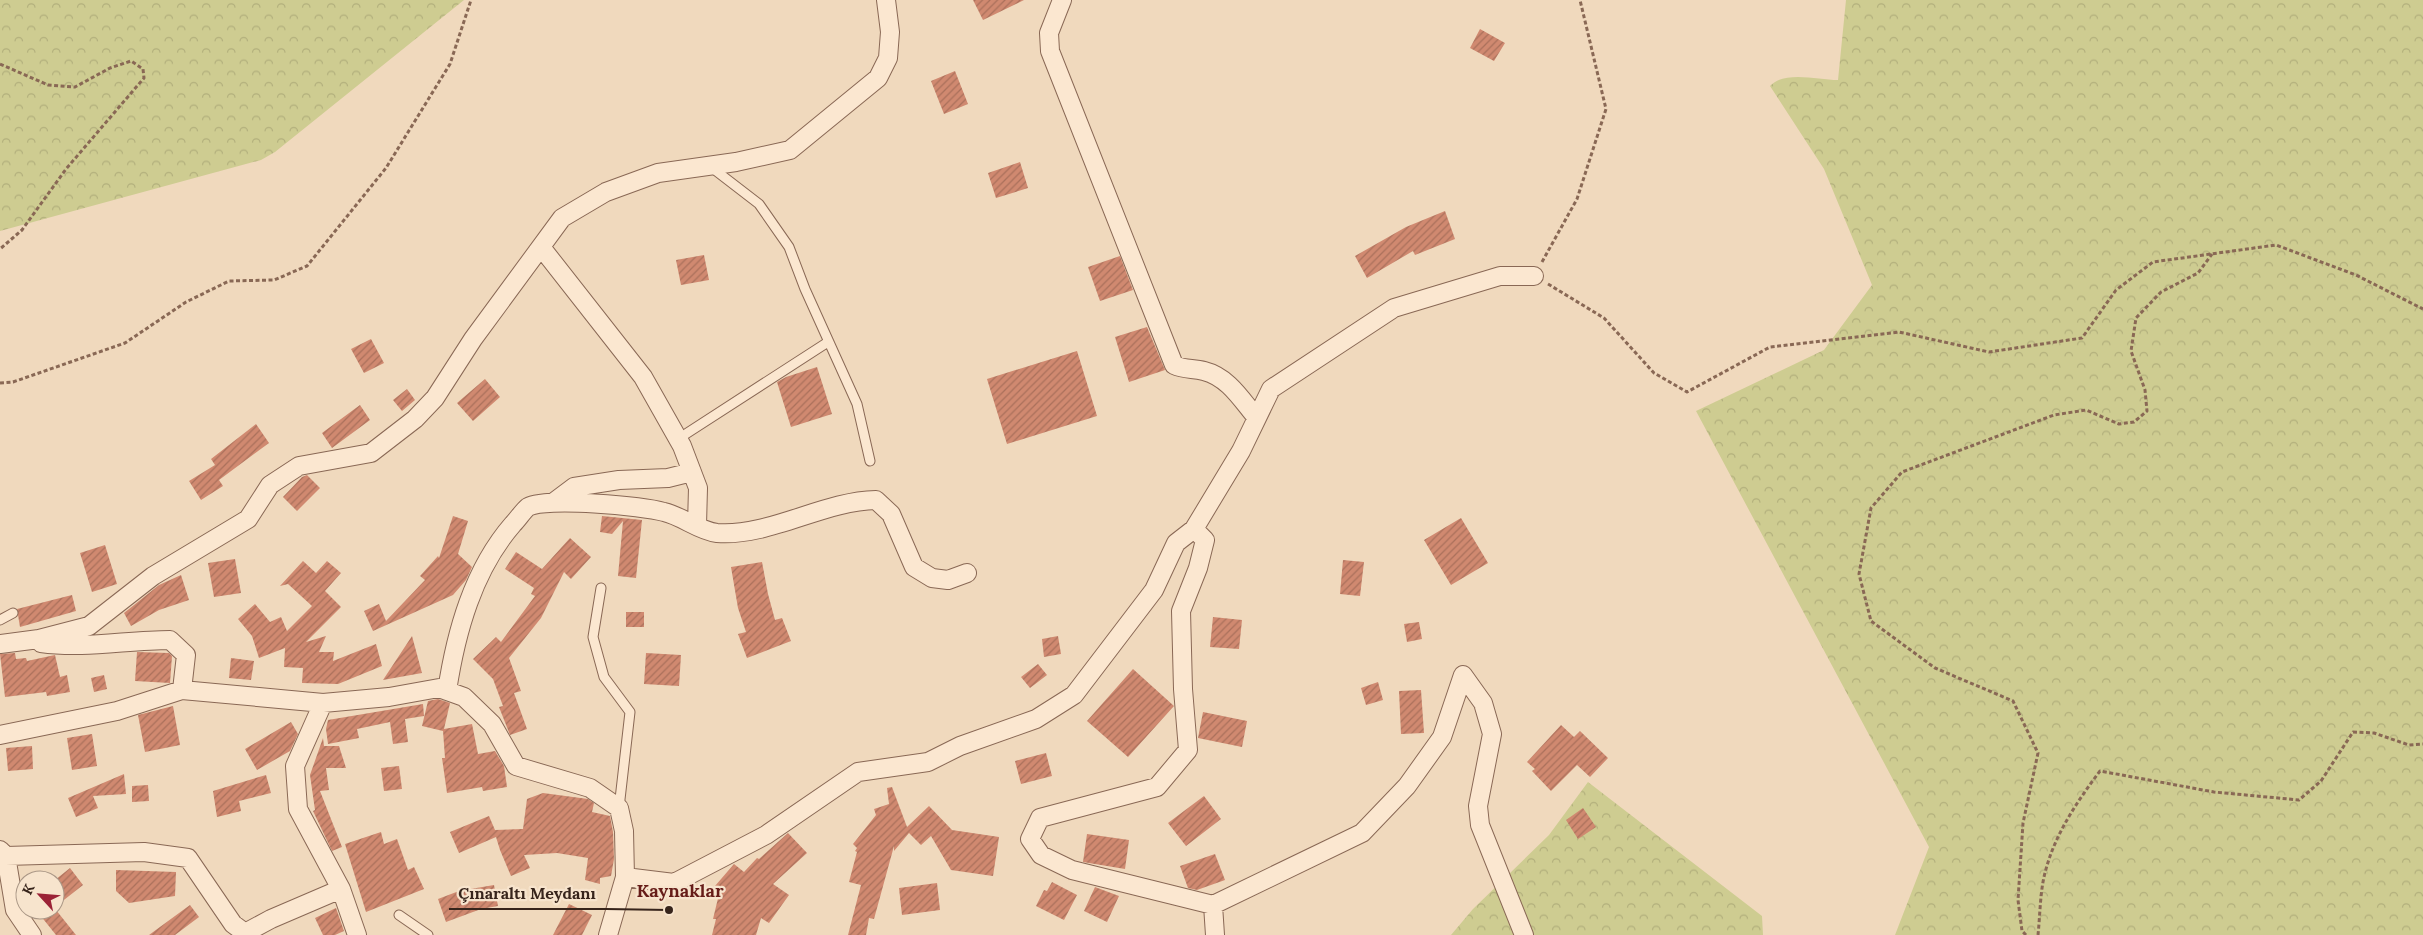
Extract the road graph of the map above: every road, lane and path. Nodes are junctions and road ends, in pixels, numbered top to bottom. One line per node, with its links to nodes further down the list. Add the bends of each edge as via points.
1 (471, 0): 13 (path, via 450,64 386,168 307,266 274,280 229,281 186,302 125,343 13,382)
2 (886, 0): 6 (street, via 890,32 888,58 878,78 790,150)
3 (1062, 0): 14 (street, via 1049,33 1050,52 1174,365 1184,370 1204,370 1223,379)
4 (1580, 0): 10 (path, via 1606,109 1577,199)
5 (0, 64): 8 (path, via 48,85 75,87 131,61 142,68 144,78 66,169 22,230)
6 (708, 165): 7 (street, via 658,173 606,192 562,218); 12 (lane, via 759,204 789,246)
7 (541, 247): 15 (street, via 644,377); 25 (street, via 473,339 435,398 415,419 371,453 299,466 270,485 248,519 153,576 89,626)
8 (0, 248)
9 (2213, 254): 10 (path, via 2153,262 2116,290 2082,338 1988,352 1899,332 1770,347 1686,392 1654,373 1604,318); 11 (path, via 2276,245 2356,275); 45 (path, via 2198,273 2161,292 2136,318 2131,351 2145,390 2147,411 2134,422 2119,424 2086,410 2054,415 1902,472 1871,508 1859,574 1872,620 1935,668 2013,702 2038,753 2023,823 2018,900 2022,931)
10 (1534, 276): 14 (street, via 1500,276 1394,308 1271,390)
11 (2423, 309)
12 (828, 342): 15 (lane); 16 (lane, via 857,404)
13 (0, 383)
14 (1256, 417): 20 (street, via 1241,451)
15 (678, 439): 17 (street)
16 (870, 461)
17 (692, 472): 18 (street, via 668,478 619,480 574,487); 19 (street, via 698,488)
18 (554, 502): 19 (street, via 664,512); 28 (street, via 529,507 498,541 474,585 453,650)
19 (697, 525): 21 (street, via 715,533 747,531 831,507 876,500 891,514 914,567 932,578 948,580)
20 (1194, 529): 34 (street, via 1176,543 1154,590 1074,695 1036,719 960,746 928,762 858,772 766,835 674,884); 36 (street, via 1205,540 1181,611 1188,750 1157,787 1040,818 1030,839 1041,855 1072,870)
21 (968, 573)
22 (601, 588): 32 (lane, via 593,637 604,677 630,712)
23 (13, 613): 24 (lane)
24 (0, 620)
25 (24, 641): 26 (street); 27 (street, via 56,645 170,640 186,655)
26 (0, 644)
27 (182, 690): 29 (street); 30 (street, via 116,711)
28 (447, 691): 29 (street, via 439,688 389,697); 32 (street, via 464,697 492,724 516,766 590,788)
29 (323, 703): 35 (street, via 295,766 298,808)
30 (0, 735)
31 (2423, 744): 46 (path, via 2409,746 2374,733 2353,732 2321,781 2299,800 2214,792 2100,771 2074,806 2053,846 2044,878)
32 (618, 808): 34 (street, via 624,831)
33 (3, 853): 35 (street, via 144,852 188,858 233,924 244,933); 37 (street)
34 (625, 877): 42 (street)
35 (341, 889): 40 (street)
36 (1213, 905): 43 (street); 44 (street, via 1362,833 1407,786 1442,737 1463,675 1483,703 1492,734 1478,806 1480,825)
37 (7, 915): 39 (street)
38 (399, 915): 41 (lane)
39 (32, 935)
40 (357, 935)
41 (428, 935)
42 (608, 935)
43 (1215, 935)
44 (1524, 935)
45 (2026, 935)
46 (2038, 935)

